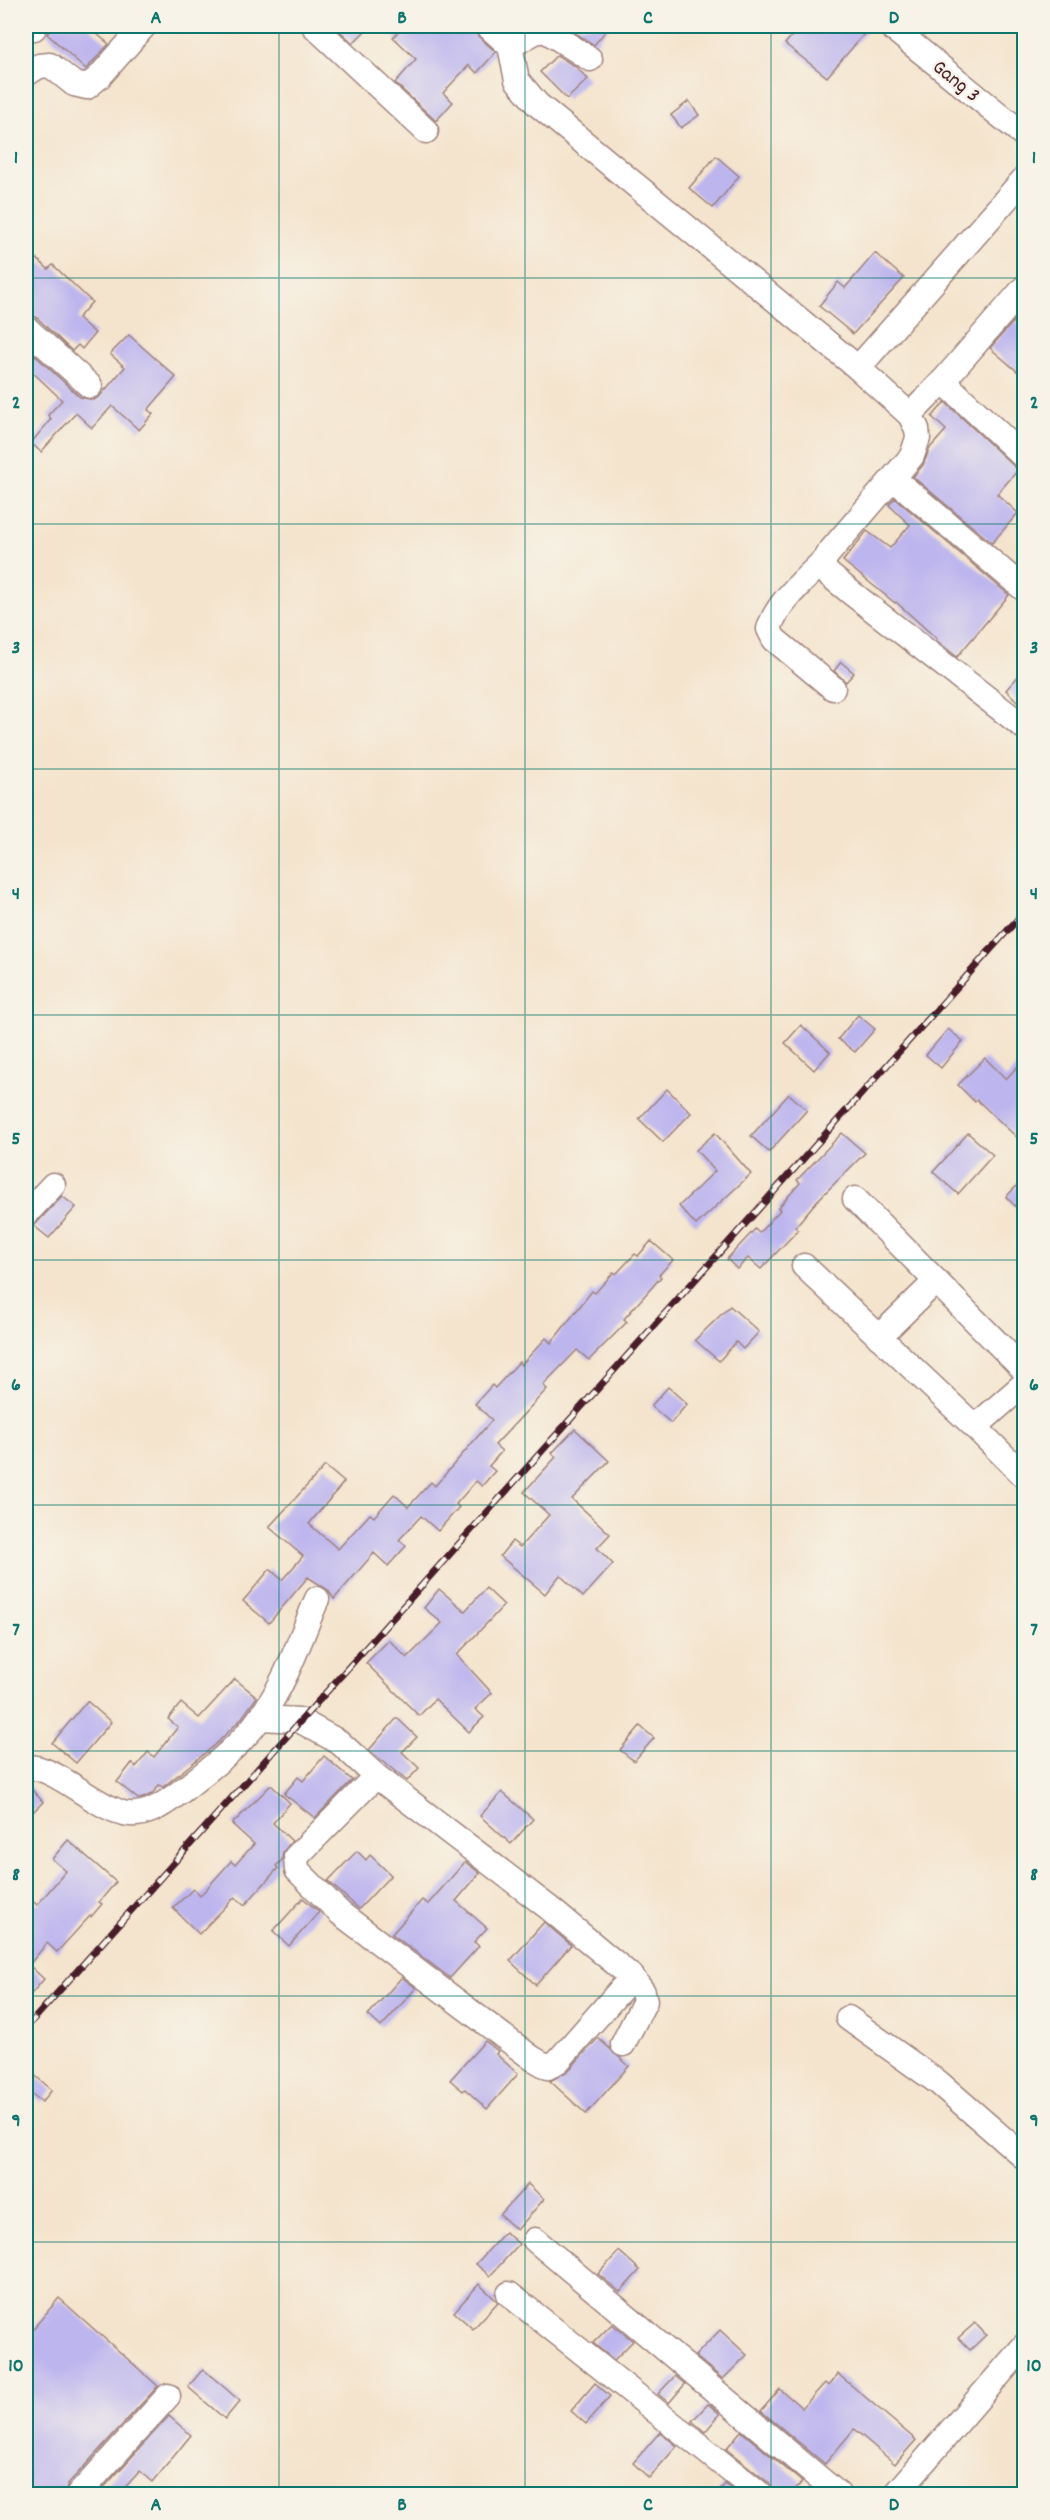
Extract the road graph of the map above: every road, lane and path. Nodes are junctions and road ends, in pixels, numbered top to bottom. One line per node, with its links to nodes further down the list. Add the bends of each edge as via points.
1 (144, 26): 7 (street, via 87,87 74,84 50,65)
2 (314, 26): 8 (street)
3 (488, 26): 5 (street)
4 (890, 26): 9 (street, Gang 3)
5 (510, 46): 6 (street, via 545,30); 13 (street, via 517,80 537,104)
6 (590, 59)
7 (26, 74)
8 (426, 131)
9 (1024, 134)
10 (1024, 179): 13 (street)
11 (1023, 292): 14 (street)
12 (26, 328): 15 (street)
13 (858, 368): 16 (street)
14 (944, 381): 16 (street); 17 (street)
15 (90, 386)
16 (910, 415): 18 (street, via 917,429 918,445)
17 (1024, 458)
18 (894, 479): 19 (street); 20 (street)
19 (823, 561): 21 (street, via 779,609 770,630 774,639); 22 (street, via 827,573)
20 (1024, 589)
21 (833, 688)
22 (1024, 727)
23 (53, 1185): 25 (street)
24 (855, 1199): 27 (street)
25 (26, 1214)
26 (804, 1266): 28 (street)
27 (936, 1281): 28 (street); 29 (street)
28 (879, 1337): 31 (street)
29 (1024, 1370)
30 (1024, 1384): 31 (street)
31 (975, 1427): 32 (street)
32 (1024, 1476)
33 (317, 1599): 34 (street, via 285,1676)
34 (260, 1718): 35 (street, via 217,1764 170,1800 136,1815 107,1808 40,1768); 36 (street, via 299,1720 339,1742)
35 (26, 1767)
36 (376, 1776): 37 (street, via 549,1908); 37 (street, via 296,1857 297,1870 340,1913 548,2067 558,2061)
37 (632, 1977): 39 (street, via 645,2001)
38 (848, 2018): 40 (street, via 939,2083)
39 (623, 2044)
40 (1024, 2157)
41 (535, 2240): 47 (street)
42 (509, 2294): 46 (street)
43 (1024, 2346): 48 (street)
44 (168, 2396): 45 (street)
45 (79, 2494)
46 (760, 2494)
47 (838, 2494)
48 (896, 2494)

